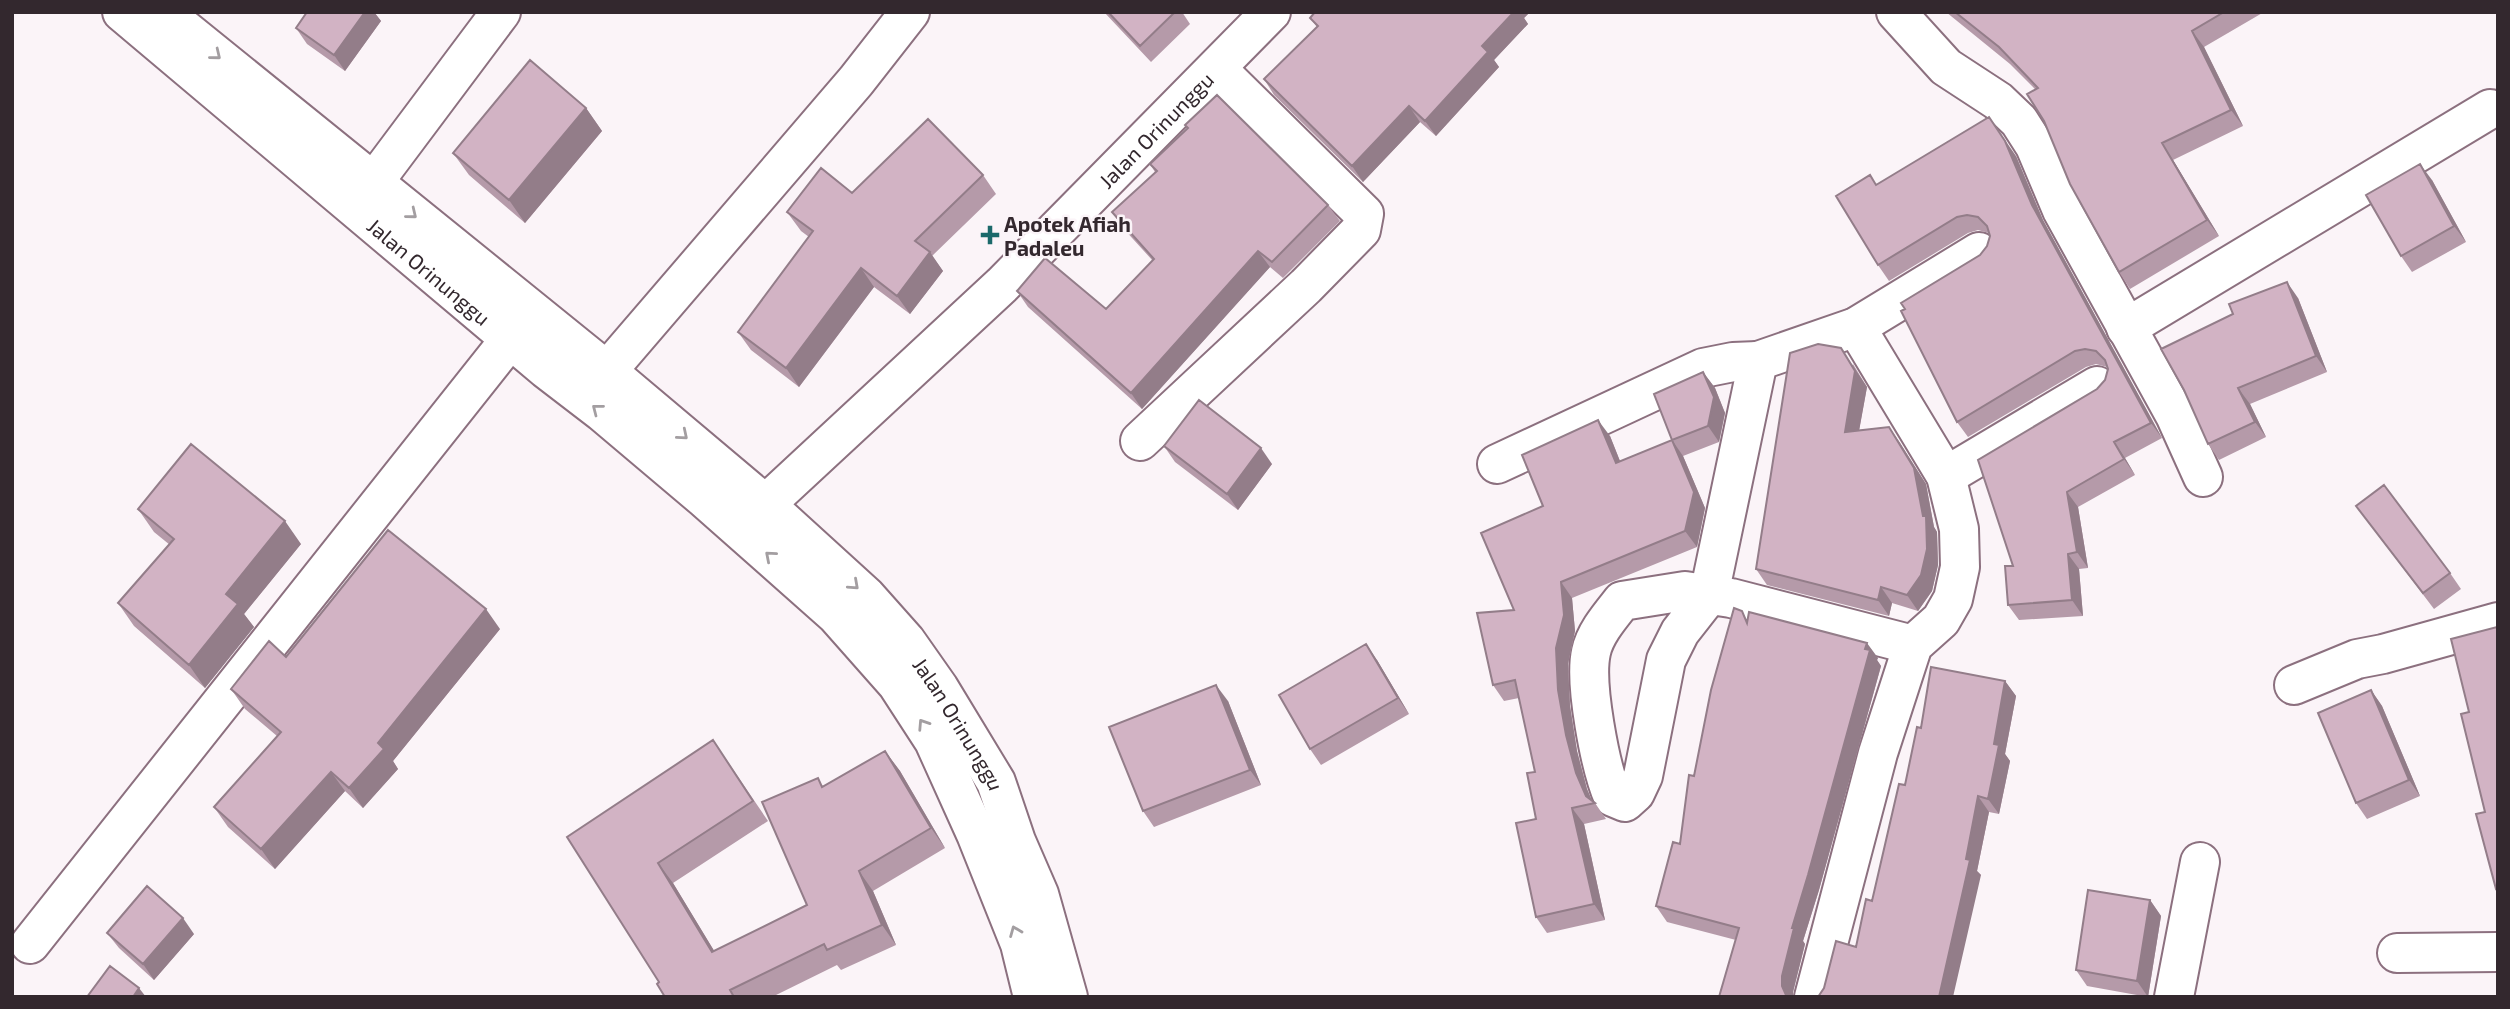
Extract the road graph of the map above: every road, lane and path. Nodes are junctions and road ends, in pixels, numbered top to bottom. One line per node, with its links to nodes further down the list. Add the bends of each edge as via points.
1 (122, 12): 11 (street, Jalan Orinunggu)
2 (163, 12): 9 (street, Jalan Orinunggu, one-way to 9)
3 (501, 12): 9 (street)
4 (910, 12): 15 (street)
5 (1270, 12): 7 (street, Jalan Orinunggu)
6 (1896, 12): 13 (street, via 1947,66 2020,121)
7 (1217, 69): 17 (street, via 1350,198 1364,214 1361,230); 21 (street, Jalan Orinunggu, via 1002,285)
8 (2490, 109): 13 (street)
9 (373, 183): 11 (street, Jalan Orinunggu, one-way to 11)
10 (1979, 252): 12 (street)
11 (520, 324): 15 (street, Jalan Orinunggu); 21 (street, Jalan Orinunggu, one-way to 11, via 612,421 546,369); 27 (street)
12 (1856, 327): 14 (street); 19 (street)
13 (2126, 328): 20 (street, via 2175,415)
14 (1758, 361): 18 (street, via 1703,368); 22 (street)
15 (607, 371): 21 (street, Jalan Orinunggu, one-way to 21)
16 (2097, 386): 19 (street)
17 (1140, 441)
18 (1497, 464)
19 (1945, 476): 24 (street, via 1959,529 1960,567 1953,599 1941,620)
20 (2203, 477)
21 (752, 517): 30 (street, Jalan Orinunggu, one-way to 21, via 1020,944 934,740 897,684); 31 (street, Jalan Orinunggu, one-way to 31, via 866,596 913,650 996,782 1039,894)
22 (1709, 596): 22 (street, via 1674,592 1622,600 1591,651 1591,709 1613,797 1625,802 1635,793 1643,776 1666,660 1680,632); 24 (street, via 1751,602)
23 (2498, 622): 25 (street, via 2357,659)
24 (1913, 645): 32 (street, via 1878,753)
25 (2294, 685)
26 (2200, 862): 33 (street)
27 (30, 944)
28 (2498, 952): 29 (street)
29 (2397, 953)
30 (1033, 997)
31 (1068, 997)
32 (1814, 997)
33 (2174, 997)

